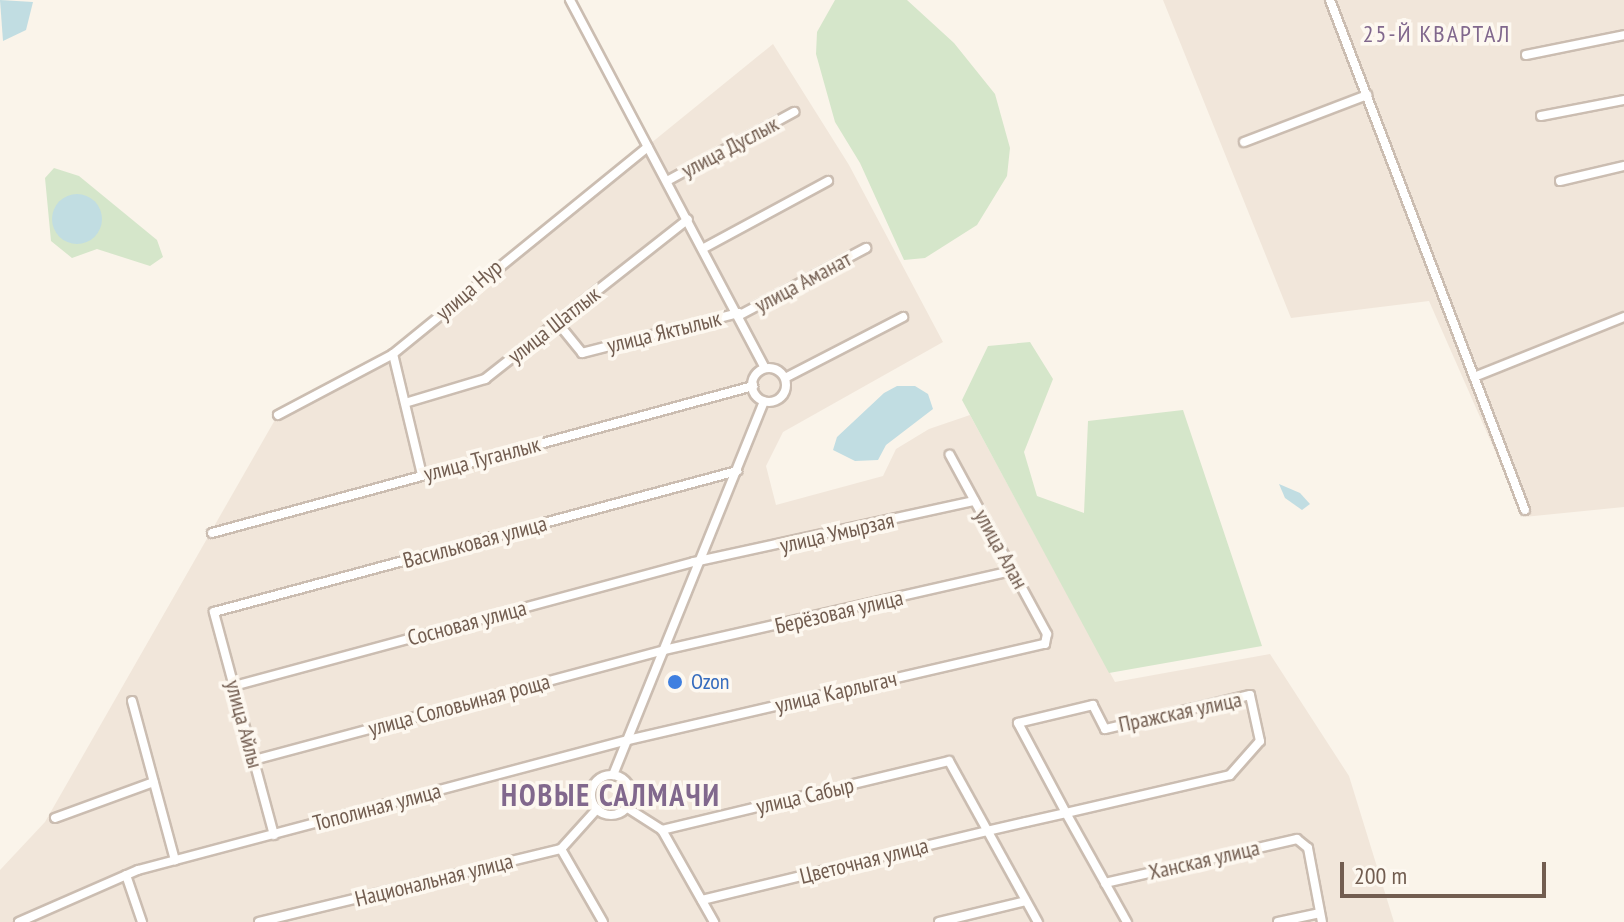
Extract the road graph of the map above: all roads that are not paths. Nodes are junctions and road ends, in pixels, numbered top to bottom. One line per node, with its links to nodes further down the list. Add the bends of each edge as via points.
1 (570, 0): 10 (street)
2 (1330, 0): 5 (street)
3 (1624, 35): 4 (street)
4 (1526, 55)
5 (1367, 95): 9 (street); 24 (street)
6 (1624, 100): 8 (street)
7 (794, 112): 12 (street, улица Дуслык)
8 (1541, 116)
9 (1244, 142)
10 (648, 147): 12 (street); 22 (street, улица Нур)
11 (1624, 166): 14 (street)
12 (667, 181): 15 (street)
13 (828, 181): 16 (street)
14 (1560, 181)
15 (688, 219): 16 (street); 21 (street, улица Шатлык)
16 (704, 248): 18 (street)
17 (866, 248): 18 (street, улица Аманат)
18 (740, 314): 21 (street, улица Яктылык, via 582,353); 23 (street)
19 (903, 317): 25 (street)
20 (1624, 317): 24 (street)
21 (557, 322): 28 (street, улица Шатлык, via 485,379)
22 (393, 354): 28 (street); 29 (street, улица Нур)
23 (765, 368): 25 (street, via 777,369); 26 (street)
24 (1474, 377): 34 (street)
25 (785, 378): 27 (street, via 782,396)
26 (753, 386): 27 (street); 32 (street, улица Туганлык)
27 (764, 401): 31 (street)
28 (405, 403): 32 (street)
29 (278, 415)
30 (950, 455): 33 (street, улица Алан)
31 (737, 471): 36 (street); 38 (street, Васильковая улица)
32 (422, 475): 35 (street, улица Туганлык)
33 (974, 501): 36 (street, улица Умырзая); 37 (street, улица Алан)
34 (1525, 510)
35 (212, 533)
36 (700, 563): 40 (street); 41 (street, Сосновая улица)
37 (1013, 571): 39 (street, улица Алан, via 1047,634); 40 (street, Берёзовая улица)
38 (214, 612): 41 (street, улица Айлы)
39 (1045, 644): 43 (street, улица Карлыгач)
40 (664, 650): 43 (street); 44 (street, улица Соловьиная роща)
41 (234, 686): 44 (street, улица Айлы)
42 (132, 701): 46 (street)
43 (628, 740): 45 (street); 54 (street, Тополиная улица)
44 (254, 760): 54 (street, улица Айлы)
45 (613, 775): 47 (street, via 627,783); 48 (street, via 593,786)
46 (154, 782): 50 (street); 56 (street)
47 (626, 807): 48 (street, via 612,815); 52 (street)
48 (597, 809): 55 (street)
49 (1066, 813): 49 (street, Пражская улица, via 1230,775 1260,741 1250,695 1105,729 1093,705 1018,723); 51 (street, Пражская улица); 58 (street, Пражская улица)
50 (55, 818)
51 (1026, 822): 53 (street, Цветочная улица)
52 (662, 830): 53 (street, улица Сабыр, via 949,761); 59 (street)
53 (987, 831): 59 (street, Цветочная улица); 60 (street)
54 (274, 835): 56 (street, Тополиная улица)
55 (561, 849): 62 (street); 65 (street, Национальная улица)
56 (175, 860): 57 (street, Тополиная улица)
57 (126, 875): 63 (street, Тополиная улица); 64 (street)
58 (1105, 883): 61 (street, Ханская улица, via 1302,840); 70 (street, Пражская улица)
59 (702, 900): 67 (street)
60 (1026, 901): 68 (street); 69 (street)
61 (1321, 918): 71 (street)
62 (602, 921): 66 (street)
63 (19, 922)
64 (142, 922)
65 (259, 922)
66 (591, 922)
67 (714, 922)
68 (939, 922)
69 (1038, 922)
70 (1127, 922)
71 (1278, 922)

